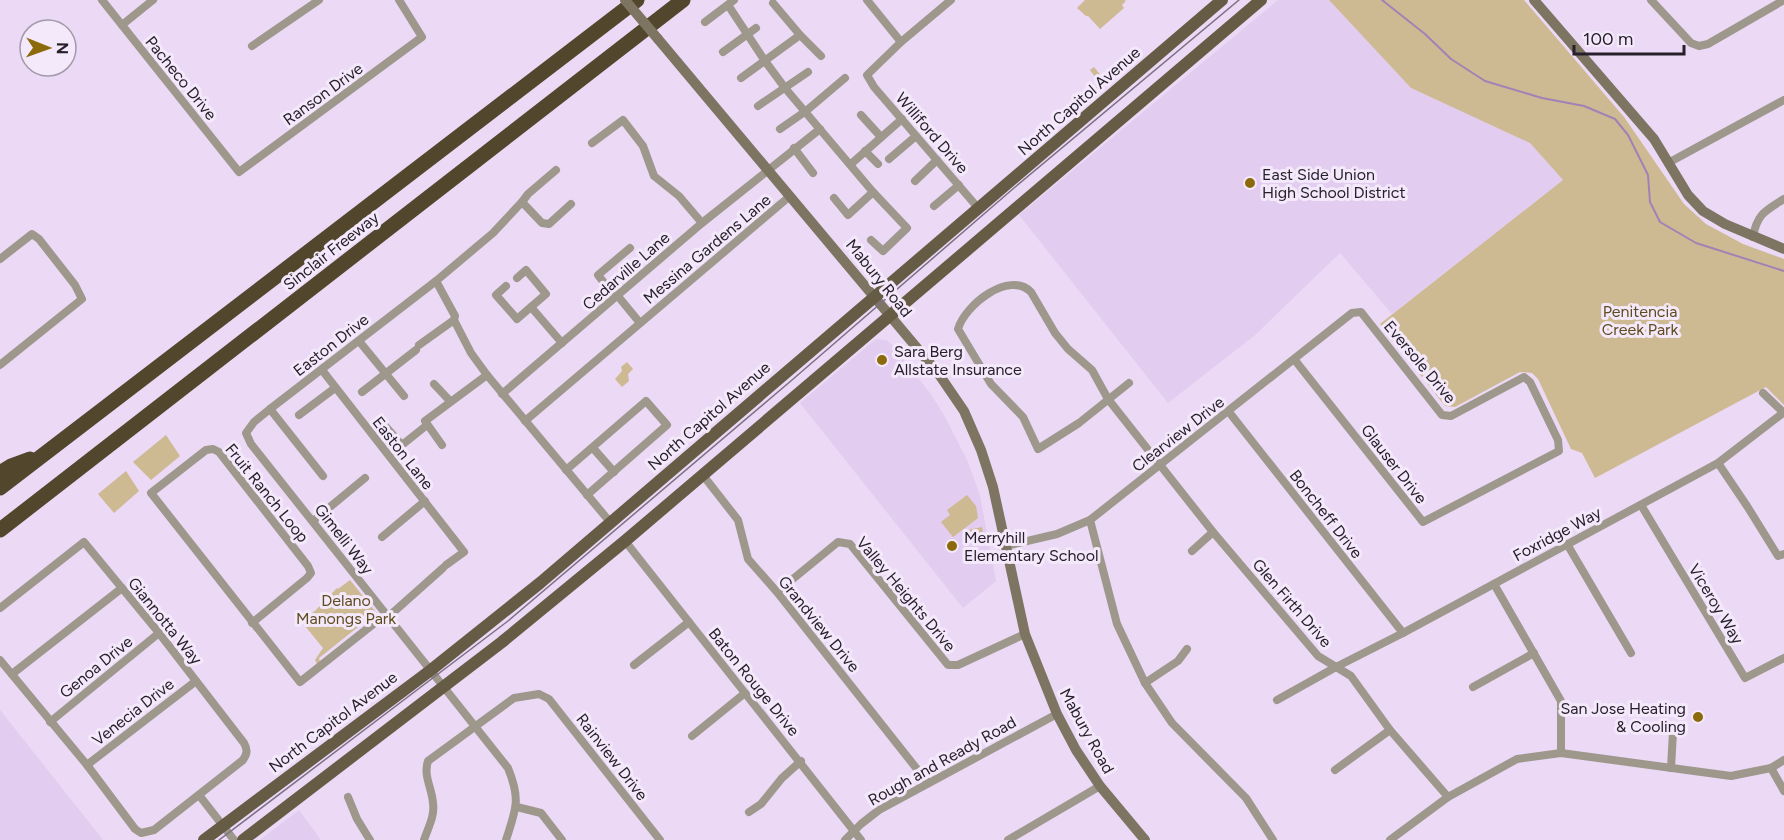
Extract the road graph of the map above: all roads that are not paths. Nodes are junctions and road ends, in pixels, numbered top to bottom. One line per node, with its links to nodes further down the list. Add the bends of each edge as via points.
1 (102, 0): 18 (street, Pacheco Drive)
2 (153, 0): 18 (street)
3 (319, 0): 23 (street)
4 (399, 0): 50 (street, Ranson Drive, via 422,37)
5 (625, 0): 48 (main road, Mabury Road, bridge)
6 (637, 0): 105 (highway, Sinclair Freeway)
7 (683, 0): 112 (highway, Sinclair Freeway)
8 (867, 0): 22 (street)
9 (951, 0): 22 (street)
10 (1222, 0): 61 (main road, North Capitol Avenue)
11 (1534, 0): 45 (main road, via 1631,111)
12 (1651, 0): 13 (street, via 1691,43 1699,45 1708,44)
13 (1784, 0)
14 (1258, 1): 75 (main road)
15 (731, 2): 17 (street); 20 (street)
16 (773, 3): 21 (street)
17 (705, 22)
18 (122, 25): 50 (street, Pacheco Drive)
19 (756, 28): 20 (street)
20 (747, 34): 24 (street); 26 (street)
21 (800, 35): 25 (street); 26 (street)
22 (901, 42): 35 (street, Williford Drive, via 867,75)
23 (252, 46)
24 (723, 52)
25 (821, 56)
26 (765, 61): 28 (street); 30 (street)
27 (808, 72): 30 (street)
28 (741, 78)
29 (845, 78): 33 (street)
30 (785, 88): 32 (street); 33 (street)
31 (1784, 100): 45 (street)
32 (758, 106)
33 (806, 111): 36 (street); 37 (street)
34 (861, 115): 39 (street)
35 (902, 119): 38 (street, Williford Drive); 39 (street)
36 (780, 129)
37 (820, 129): 41 (street, Cedarville Lane); 46 (street)
38 (916, 136): 43 (street); 44 (street, Williford Drive)
39 (881, 137): 42 (street)
40 (592, 143): 62 (street, via 623,120 643,146 654,176 679,196)
41 (794, 148): 48 (street, Cedarville Lane); 51 (street)
42 (865, 151): 46 (street); 47 (street)
43 (889, 159)
44 (937, 160): 52 (street); 53 (street, Williford Drive)
45 (1668, 163): 63 (main road, via 1703,211)
46 (851, 164): 54 (street)
47 (878, 164)
48 (768, 169): 55 (main road, Mabury Road); 62 (street, Cedarville Lane)
49 (556, 170): 58 (street, Easton Drive)
50 (239, 172)
51 (813, 173)
52 (915, 181)
53 (959, 185): 60 (street); 61 (street, Williford Drive)
54 (873, 192): 56 (street, via 848,215); 64 (street, via 907,228 883,251)
55 (790, 196): 72 (main road, Mabury Road); 77 (street, Messina Gardens Lane)
56 (834, 198)
57 (1784, 199): 63 (street, via 1763,212)
58 (522, 202): 59 (street, via 542,223 549,224); 69 (street, Easton Drive, via 493,233)
59 (572, 204)
60 (934, 206)
61 (979, 209): 72 (main road, North Capitol Avenue)
62 (702, 223): 71 (street, Cedarville Lane)
63 (1753, 237): 66 (main road)
64 (871, 240)
65 (630, 248): 71 (street, Messina Gardens Lane, via 598,275)
66 (1784, 249)
67 (0, 259): 81 (street, via 32,234 39,238 82,299)
68 (517, 278): 73 (street, via 526,270 546,294)
69 (436, 281): 76 (street); 78 (street, Easton Drive)
70 (506, 286): 73 (street, via 496,295 517,319)
71 (616, 296): 77 (street, Messina Gardens Lane); 79 (street, Cedarville Lane)
72 (874, 296): 75 (main road, Mabury Road); 121 (main road, North Capitol Avenue)
73 (531, 307): 79 (street)
74 (1352, 313): 80 (street, Clearview Drive); 104 (street, Eversole Drive, via 1361,312 1442,415 1451,416 1524,377 1558,440)
75 (889, 315): 111 (main road); 128 (main road, Mabury Road, via 964,411 993,487)
76 (454, 320): 83 (street); 84 (street)
77 (640, 323): 98 (street, Messina Gardens Lane)
78 (359, 341): 82 (street, Easton Drive); 83 (street)
79 (562, 343): 90 (street, Cedarville Lane)
80 (1294, 359): 95 (street, Clearview Drive); 104 (street, Glauser Drive, via 1423,522)
81 (0, 365)
82 (322, 370): 87 (street, Easton Lane); 94 (street, Easton Drive)
83 (387, 374): 88 (street); 91 (street)
84 (487, 375): 90 (street); 93 (street)
85 (1129, 383): 92 (street)
86 (434, 384): 93 (street)
87 (335, 387): 97 (street); 117 (street, Easton Lane)
88 (362, 392)
89 (1763, 393): 96 (street)
90 (502, 394): 98 (street)
91 (404, 396)
92 (1108, 399): 92 (street, Glen Firth Drive, via 1038,449 1023,417 983,372 958,329 960,323 994,291 1011,284 1026,287 1054,333 1092,370); 107 (street, Glen Firth Drive)
93 (450, 401): 99 (street, via 425,421)
94 (270, 409): 101 (street, Easton Drive); 113 (street)
95 (1228, 412): 107 (street, Clearview Drive); 139 (street, Boncheff Drive)
96 (1784, 413): 106 (street, Foxridge Way)
97 (299, 415)
98 (525, 421): 108 (street)
99 (427, 425): 100 (street, via 402,445); 102 (street)
100 (385, 426)
101 (246, 434): 120 (street, Gimelli Way)
102 (442, 445)
103 (593, 448): 108 (street); 109 (street); 109 (street, via 646,401 667,425)
104 (1558, 451)
105 (41, 455): 110 (highway); 115 (highway, Sinclair Freeway)
106 (1718, 463): 118 (street, Foxridge Way); 130 (street, via 1778,556)
107 (1160, 464): 119 (street, Clearview Drive); 123 (street, Glen Firth Drive)
108 (566, 470): 116 (street)
109 (614, 472): 116 (street)
110 (0, 473)
111 (702, 474): 126 (main road); 133 (street, Grandview Drive, via 738,520 748,559)
112 (70, 475): 122 (highway, Sinclair Freeway); 124 (highway)
113 (323, 476)
114 (364, 478): 120 (street)
115 (0, 488)
116 (587, 495): 121 (street)
117 (424, 501): 125 (street); 135 (street, Easton Lane, via 464,552)
118 (1641, 505): 127 (street, Foxridge Way); 144 (street, Viceroy Way, via 1745,678)
119 (1090, 520): 128 (street, Clearview Drive, via 1057,534); 151 (street, via 1117,624)
120 (313, 521): 135 (street, Gimelli Way)
121 (610, 522): 148 (main road, North Capitol Avenue)
122 (0, 530)
123 (1213, 532): 129 (street); 147 (street, Glen Firth Drive, via 1318,656)
124 (0, 534)
125 (381, 537)
126 (625, 541): 136 (street, Baton Rouge Drive); 152 (main road)
127 (1566, 544): 131 (street, Foxridge Way); 143 (street)
128 (1006, 546): 140 (main road, Mabury Road)
129 (1192, 551)
130 (1784, 554)
131 (1494, 584): 139 (street, Foxridge Way); 142 (street)
132 (122, 588): 134 (street, Giannotta Way, via 84,542); 138 (street, Giannotta Way); 149 (street)
133 (777, 591): 140 (street, Valley Heights Drive, via 838,542 845,542 948,665 958,665); 169 (street, Grandview Drive)
134 (0, 608)
135 (387, 615): 137 (street, via 300,682); 148 (street, Gimelli Way)
136 (689, 622): 146 (street); 154 (street, Baton Rouge Drive)
137 (252, 623): 137 (street, Fruit Ranch Loop, via 151,493 206,450 219,452 310,573)
138 (159, 633): 150 (street, Giannotta Way); 157 (street, Genoa Drive)
139 (1403, 633): 147 (street, Foxridge Way)
140 (1025, 634): 156 (main road, Mabury Road)
141 (1187, 649): 151 (street, via 1178,661)
142 (1534, 653): 153 (street); 162 (street, via 1561,701)
143 (1631, 653)
144 (1784, 658)
145 (0, 660): 149 (street, Giannotta Way)
146 (634, 665)
147 (1336, 667): 155 (street, Foxridge Way); 159 (street, Glen Firth Drive, via 1351,676)
148 (431, 670): 152 (street, Gimelli Way); 177 (main road, North Capitol Avenue)
149 (12, 674): 157 (street, Giannotta Way)
150 (196, 681): 165 (street, Venecia Drive); 172 (street, Giannotta Way, via 247,749 243,760)
151 (1145, 683): 192 (street, via 1172,723 1246,798)
152 (445, 687): 158 (street, Gimelli Way); 182 (main road)
153 (1473, 687)
154 (745, 693): 161 (street); 164 (street, Baton Rouge Drive)
155 (1277, 700)
156 (1057, 714): 169 (street, Rough and Ready Road); 170 (main road, Mabury Road)
157 (50, 722): 165 (street, Giannotta Way)
158 (474, 726): 175 (street, Gimelli Way, via 508,768 516,786); 184 (street, via 428,761 425,770 434,804); 187 (street, Rainview Drive, via 514,698 539,694 549,699)
159 (1390, 730): 168 (street); 174 (street, Glen Firth Drive)
160 (1673, 732): 166 (street)
161 (692, 736)
162 (1561, 753): 166 (street); 174 (street, via 1516,759)
163 (1784, 760): 167 (street)
164 (801, 761): 176 (street); 178 (street, Baton Rouge Drive)
165 (87, 765): 172 (street, Giannotta Way, via 141,833 154,830)
166 (1671, 768): 167 (street, via 1731,776)
167 (1770, 768): 171 (street)
168 (1335, 770)
169 (928, 783): 178 (street, Rough and Ready Road, via 879,810)
170 (1100, 786): 190 (street); 191 (main road, Mabury Road)
171 (1784, 791)
172 (199, 795): 177 (street)
173 (348, 797): 183 (street)
174 (1448, 797): 179 (street)
175 (517, 807): 185 (street); 186 (street, via 541,813)
176 (749, 812)
177 (223, 826): 180 (main road, North Capitol Avenue); 181 (street)
178 (854, 830): 188 (street, Rough and Ready Road); 189 (street, Baton Rouge Drive)
179 (1393, 839)
180 (204, 840)
181 (234, 840)
182 (243, 840)
183 (370, 840)
184 (424, 840)
185 (506, 840)
186 (562, 840)
187 (660, 840)
188 (845, 840)
189 (861, 840)
190 (1008, 840)
191 (1144, 840)
192 (1273, 840)

